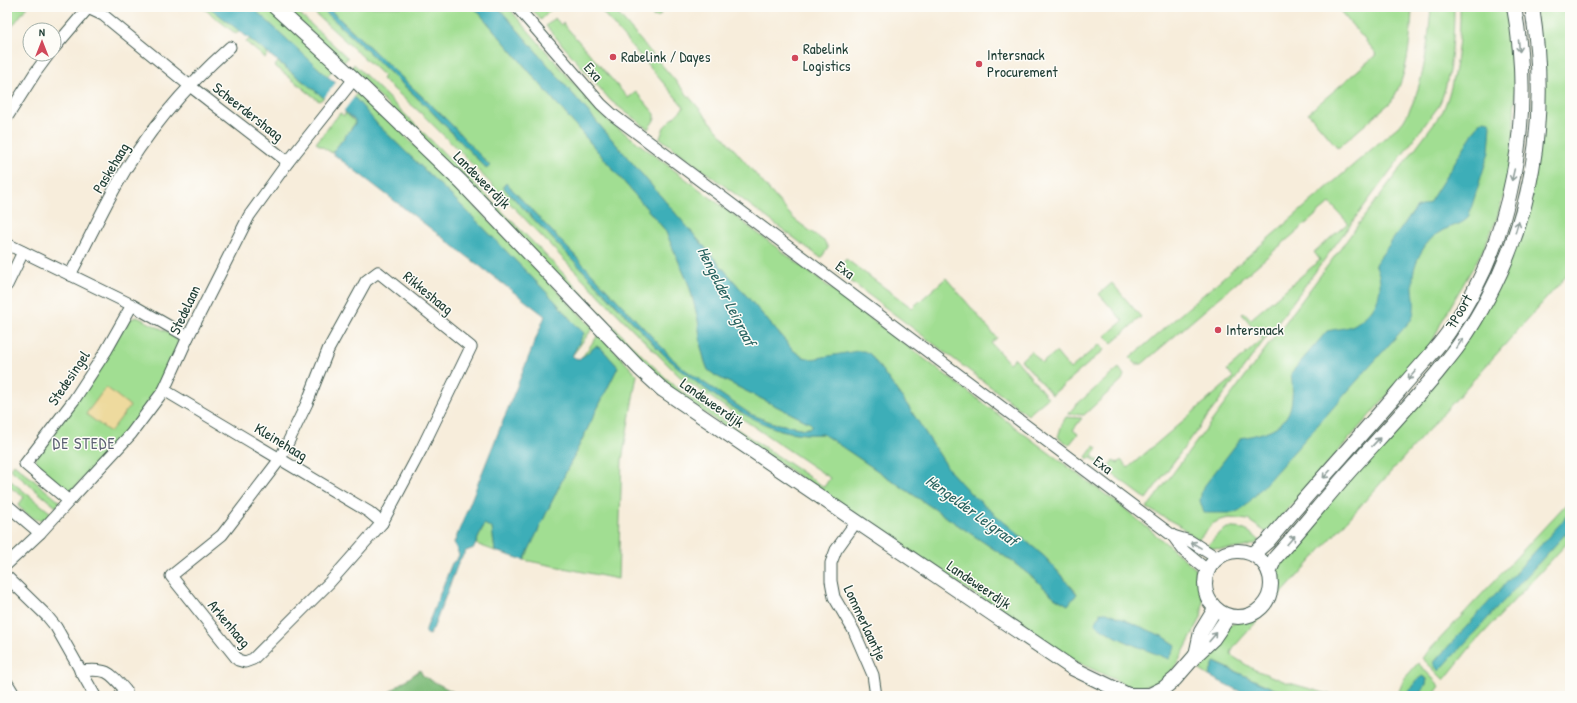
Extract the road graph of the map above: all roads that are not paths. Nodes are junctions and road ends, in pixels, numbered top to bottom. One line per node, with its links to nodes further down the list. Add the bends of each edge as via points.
1 (88, 7): 6 (street, Scheerdershaag); 10 (street, Scheerdershaag, via 103,15)
2 (275, 7): 9 (street, Landeweerdijk)
3 (517, 7): 26 (street, Exa, via 600,104 613,115)
4 (1514, 7): 27 (street, 7Poort, one-way to 27, via 1522,95 1518,151 1497,237 1478,283 1450,331 1268,541)
5 (1532, 7): 31 (street, 7Poort, one-way to 5, via 1275,558 1459,346 1498,276 1516,230 1530,181 1536,146 1539,115 1538,54)
6 (62, 38)
7 (230, 48): 10 (street, Scheerdershaag)
8 (43, 62): 11 (street)
9 (351, 83): 12 (street, Stedelaan); 23 (street, Landeweerdijk, via 461,182 658,386)
10 (190, 86): 12 (street, Scheerdershaag); 15 (street, Paskehaag, via 146,139 116,185)
11 (7, 117)
12 (288, 162): 18 (street, Stedelaan, via 249,216)
13 (7, 244): 14 (street)
14 (23, 252): 15 (street); 16 (street)
15 (70, 275): 17 (street)
16 (7, 285)
17 (132, 305): 18 (street); 21 (street, Stedesingel, via 74,400 25,464)
18 (188, 337): 19 (street, Stedelaan)
19 (164, 390): 20 (street, Kleinehaag); 21 (street, Stedelaan, via 131,434)
20 (280, 459): 24 (street, Kleinehaag, via 369,512); 24 (street, Arkenhaag, via 222,535 171,576 238,660 253,660 330,583); 24 (street, Rikkeshaag, via 307,403 328,350 366,281 378,272 471,347)
21 (69, 501): 25 (street, Stedelaan)
22 (7, 505): 25 (street)
23 (856, 522): 35 (street, Landeweerdijk, via 1072,668 1128,695 1150,695 1164,688); 41 (street, Lommerlaantje, via 836,550 831,562 831,581 834,597 854,631 873,675)
24 (382, 524)
25 (40, 533): 29 (street, Stedelaan)
26 (1173, 536): 28 (street, one-way to 26, via 1190,541); 30 (street, via 1184,551)
27 (1253, 554): 28 (street, via 1241,551 1228,552); 31 (street)
28 (1217, 558): 30 (street)
29 (7, 564)
30 (1207, 570): 33 (street, via 1204,590 1208,601)
31 (1269, 572): 34 (street, via 1269,596 1263,607 1241,618)
32 (7, 577): 36 (street, via 47,616)
33 (1215, 609): 34 (street); 35 (street, Landeweerdijk, via 1201,632)
34 (1228, 617): 35 (street, Landeweerdijk, one-way to 34, via 1213,639)
35 (1196, 655)
36 (80, 671): 39 (street); 40 (street, via 96,669 109,673 126,691)
37 (7, 683): 38 (street)
38 (15, 696)
39 (95, 696)
40 (120, 696)
41 (876, 696)

